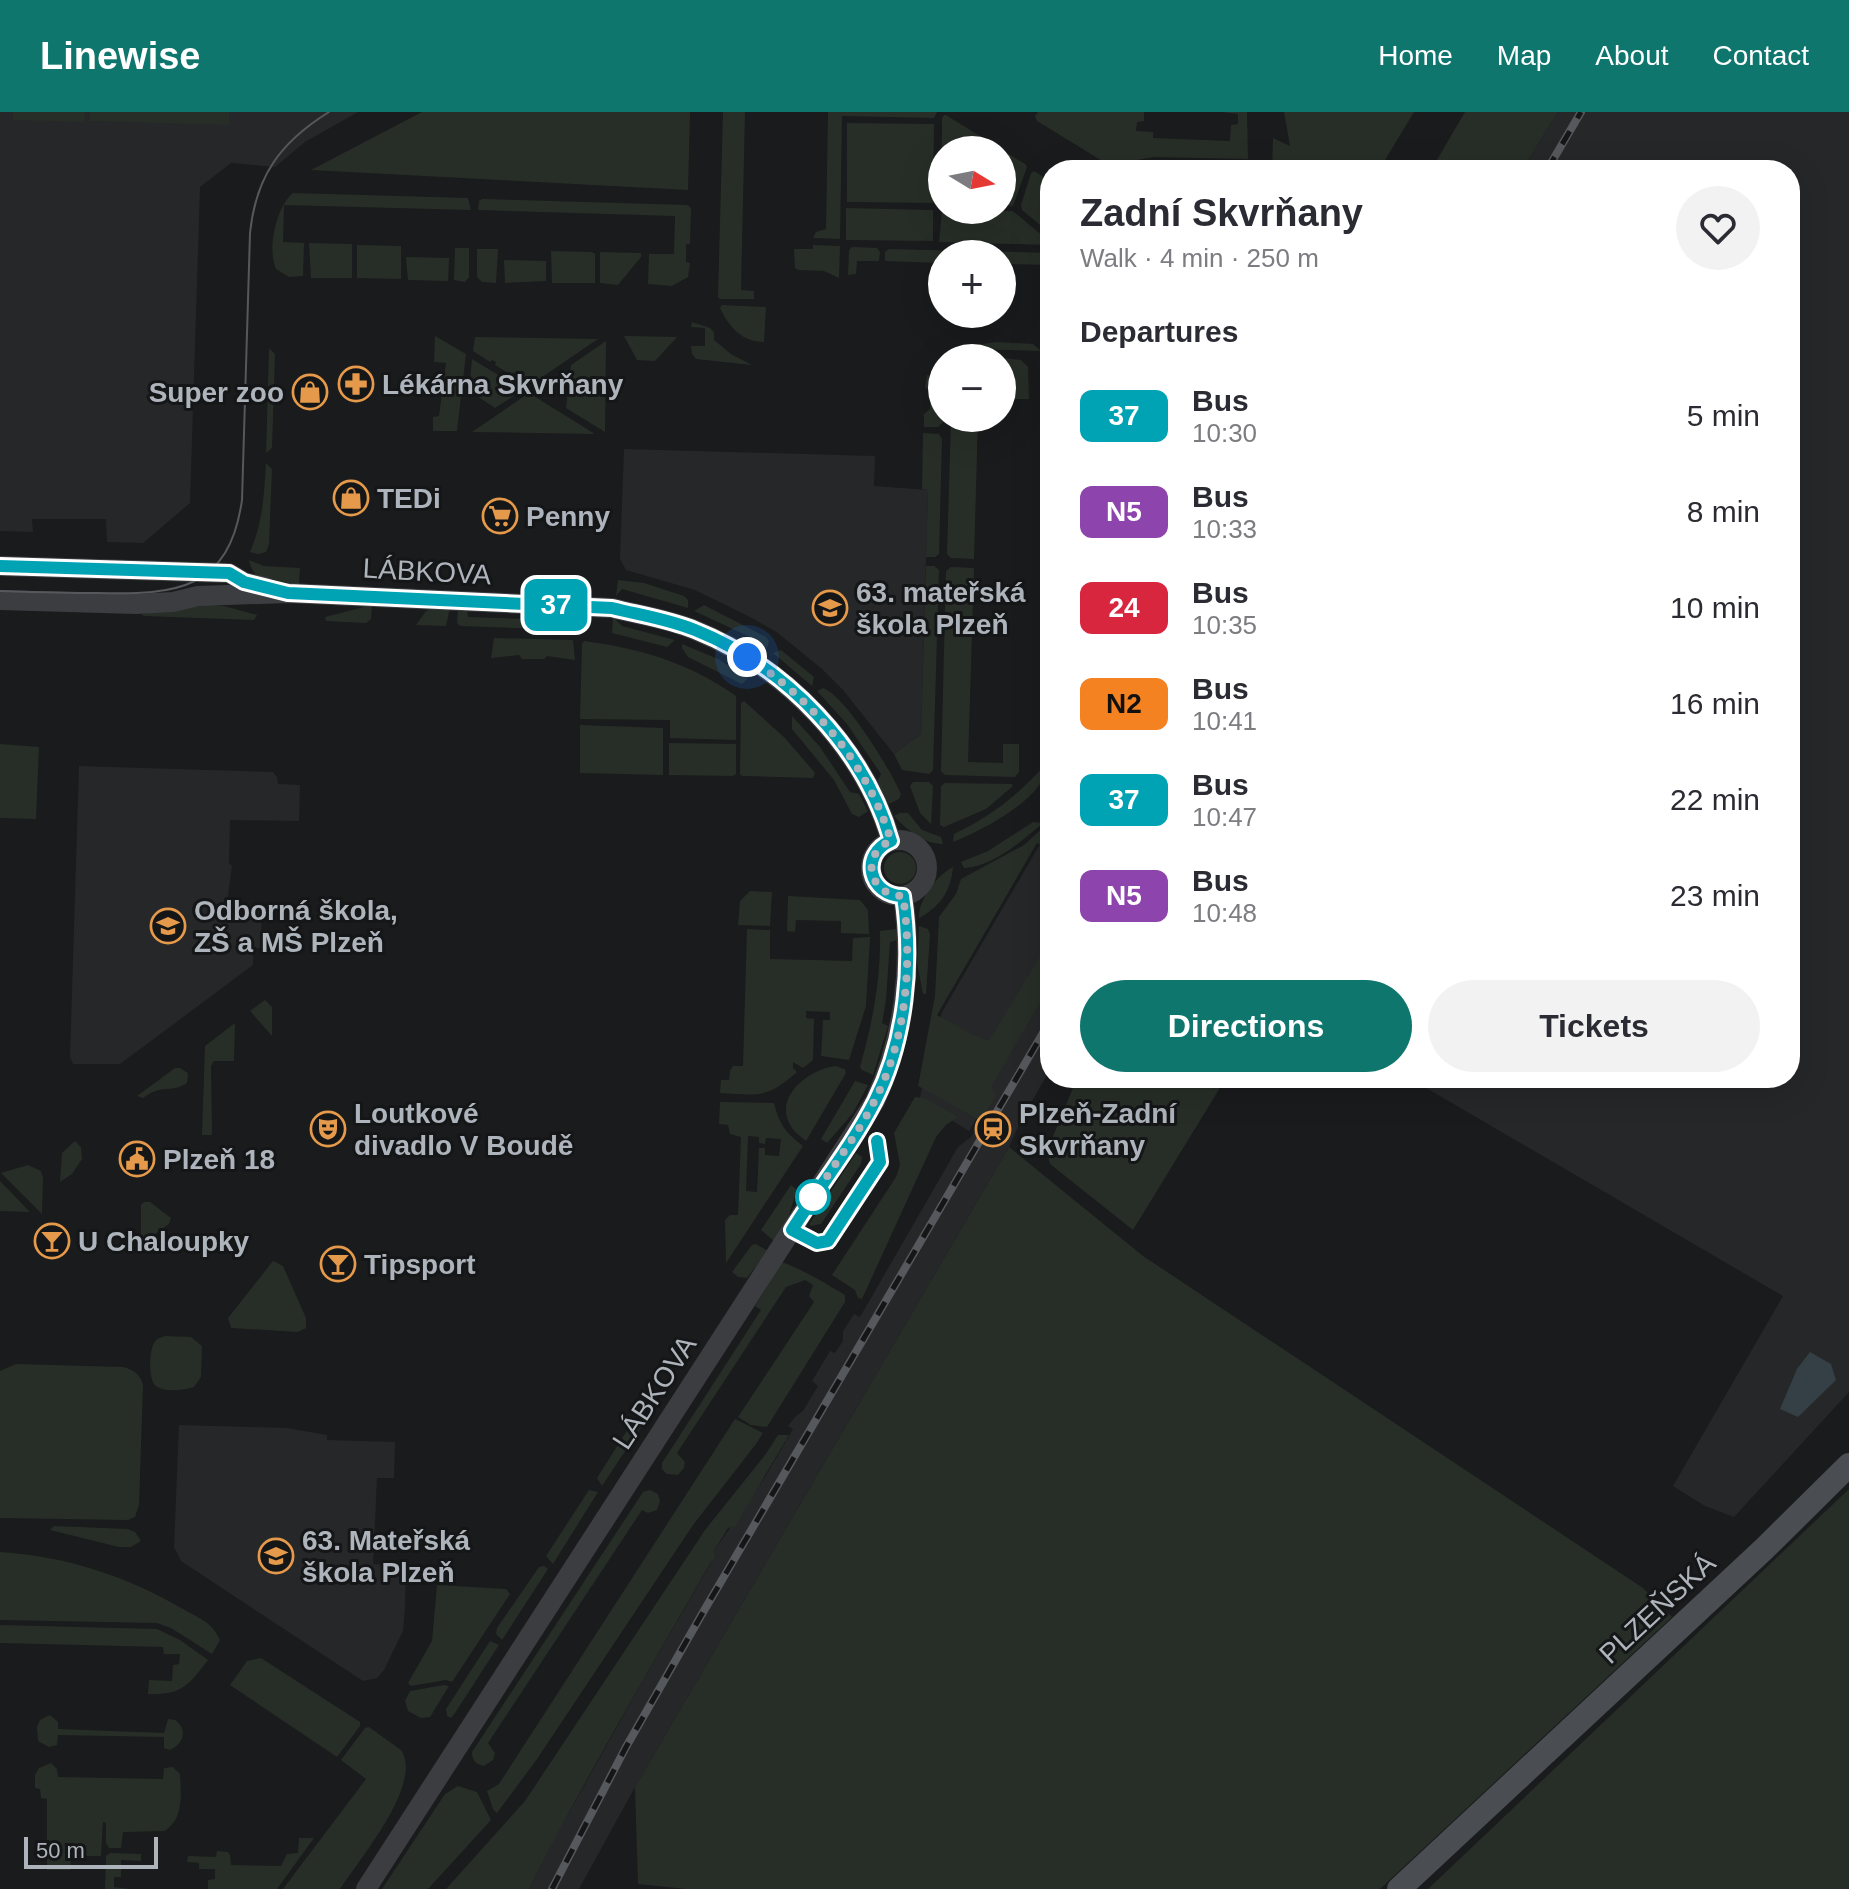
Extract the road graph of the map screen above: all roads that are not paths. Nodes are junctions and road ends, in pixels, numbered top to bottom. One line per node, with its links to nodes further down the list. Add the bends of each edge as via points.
1 (0, 566): 2 (street, LÁBKOVA, via 229,573)
2 (288, 593): 3 (street, LÁBKOVA, via 136,604); 4 (street, LÁBKOVA, via 612,608 694,630 763,667 821,719 866,784)
3 (0, 600)
4 (891, 841): 5 (street, via 875,852 871,872 882,891); 5 (street, via 915,844 928,864 922,885)
5 (903, 896): 7 (street, LÁBKOVA, via 907,923 901,1023 875,1101)
6 (1849, 1465): 8 (main road, PLZEŇSKÁ)
7 (366, 1889)
8 (1399, 1889)

